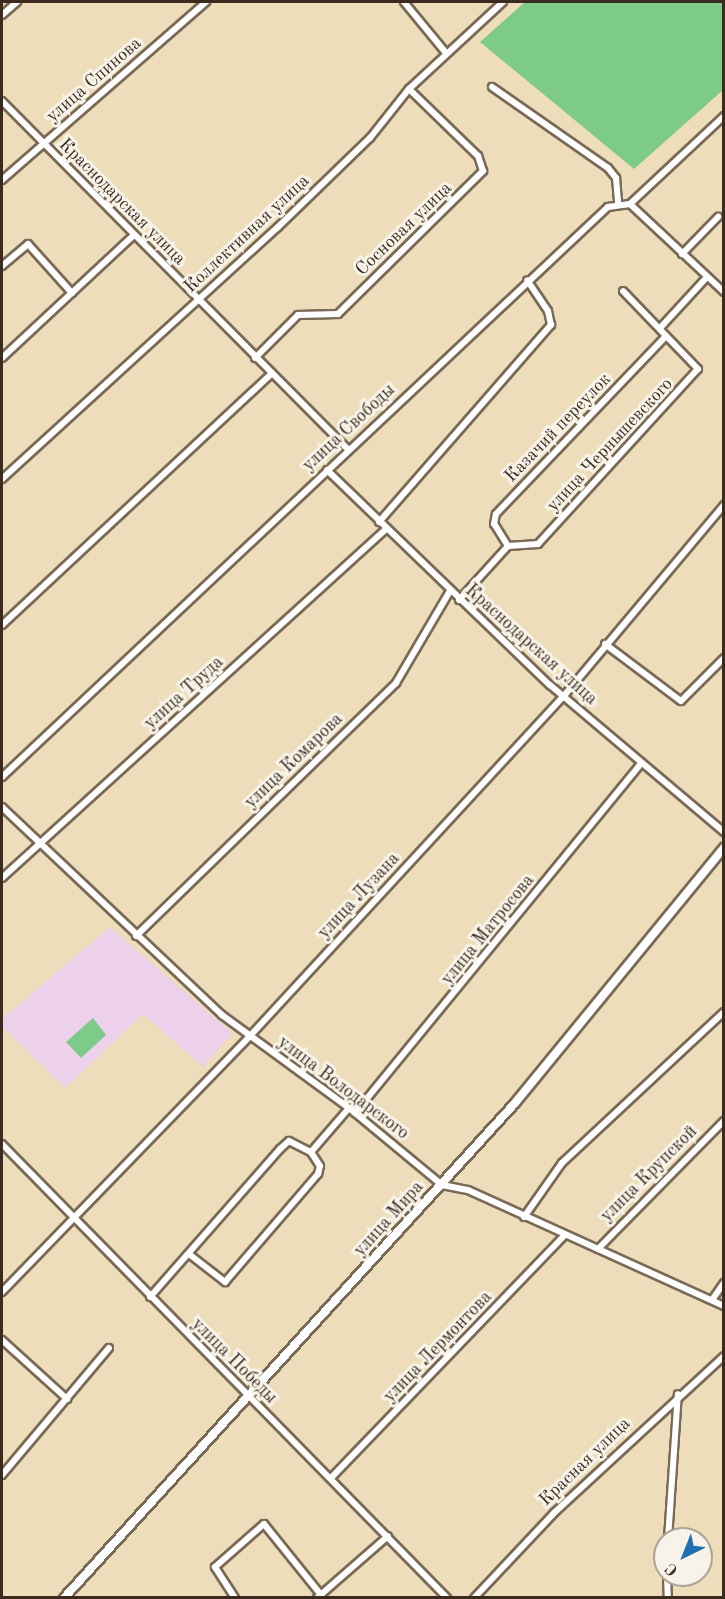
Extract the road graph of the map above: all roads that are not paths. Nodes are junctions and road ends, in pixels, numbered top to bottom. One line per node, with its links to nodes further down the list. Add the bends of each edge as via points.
1 (17, 2): 5 (street)
2 (206, 2): 11 (street, улица Спинова)
3 (404, 2): 6 (street)
4 (503, 2): 6 (street, Коллективная улица)
5 (2, 15)
6 (446, 53): 8 (street, Коллективная улица)
7 (492, 87): 13 (street, via 608,168 616,178)
8 (409, 89): 24 (street, Коллективная улица, via 359,149); 28 (street, Сосновая улица, via 478,156 483,171 338,314 298,315)
9 (2, 101): 11 (street, Краснодарская улица)
10 (723, 116): 14 (street)
11 (44, 144): 12 (street, улица Спинова); 16 (street, Краснодарская улица)
12 (2, 180)
13 (618, 203): 14 (street); 20 (street, улица Свободы)
14 (630, 204): 17 (street)
15 (718, 217): 17 (street)
16 (134, 236): 23 (street); 24 (street, Краснодарская улица)
17 (682, 254): 19 (street)
18 (2, 266): 23 (street, via 28,244)
19 (707, 276): 22 (street); 25 (street)
20 (528, 280): 30 (street, улица Свободы); 34 (street, via 548,310 551,325)
21 (623, 291): 25 (street, улица Чернышевского)
22 (723, 292)
23 (72, 293): 27 (street)
24 (198, 300): 28 (street, Краснодарская улица); 32 (street, Коллективная улица)
25 (661, 327): 26 (street, улица Чернышевского)
26 (666, 336): 36 (street, Казачий переулок, via 496,514 494,524); 36 (street, улица Чернышевского, via 696,363 691,379 538,544)
27 (2, 358)
28 (255, 358): 29 (street, Краснодарская улица)
29 (272, 373): 30 (street, Краснодарская улица); 39 (street)
30 (348, 450): 31 (street, улица Свободы)
31 (327, 470): 34 (street, Краснодарская улица); 44 (street, улица Свободы)
32 (2, 479)
33 (723, 505): 40 (street, улица Лузана)
34 (379, 522): 35 (street, Краснодарская улица)
35 (386, 529): 37 (street, Краснодарская улица); 47 (street, улица Труда)
36 (508, 546): 38 (street)
37 (450, 591): 38 (street, Краснодарская улица); 50 (street, улица Комарова, via 396,682)
38 (459, 600): 42 (street, Краснодарская улица)
39 (2, 625)
40 (605, 644): 41 (street, via 681,701); 42 (street, улица Лузана)
41 (723, 658)
42 (563, 697): 43 (street, Краснодарская улица); 52 (street, улица Лузана)
43 (641, 763): 46 (street, Краснодарская улица); 54 (street, улица Матросова)
44 (2, 777)
45 (2, 807): 47 (street, улица Володарского)
46 (723, 832)
47 (38, 845): 49 (street, улица Труда); 50 (street, улица Володарского)
48 (723, 848): 58 (main road, улица Мира)
49 (2, 878)
50 (136, 936): 52 (street, улица Володарского)
51 (723, 1012): 60 (street, via 562,1163)
52 (249, 1037): 53 (street, улица Володарского); 59 (street, улица Лузана)
53 (349, 1108): 54 (street, улица Володарского); 57 (street)
54 (355, 1113): 58 (street, улица Володарского)
55 (723, 1121): 62 (street, улица Крупской)
56 (2, 1144): 59 (street, улица Победы)
57 (311, 1152): 63 (street, via 289,1142 280,1149); 63 (street, via 320,1166 318,1174 225,1282)
58 (442, 1185): 60 (street, улица Володарского, via 468,1190); 73 (main road, улица Мира)
59 (75, 1217): 65 (street, улица Лузана); 66 (street, улица Победы)
60 (524, 1217): 61 (street, улица Володарского)
61 (564, 1236): 62 (street, улица Володарского); 76 (street, улица Лермонтова)
62 (597, 1249): 67 (street, улица Володарского)
63 (189, 1254): 66 (street)
64 (723, 1283): 67 (street)
65 (2, 1292)
66 (150, 1297): 73 (street, улица Победы)
67 (712, 1300): 68 (street, улица Володарского)
68 (723, 1305)
69 (2, 1340): 74 (street)
70 (109, 1348): 74 (street)
71 (723, 1356): 72 (street, Красная улица)
72 (678, 1394): 77 (street); 83 (street, Красная улица)
73 (249, 1398): 76 (street, улица Победы); 80 (main road, улица Мира)
74 (67, 1399): 75 (street)
75 (2, 1474)
76 (331, 1478): 78 (street, улица Победы)
77 (669, 1527)
78 (388, 1536): 79 (street); 82 (street, улица Победы)
79 (319, 1596): 81 (street, via 264,1524 215,1567)
80 (64, 1598)
81 (236, 1598)
82 (447, 1598)
83 (474, 1598)

